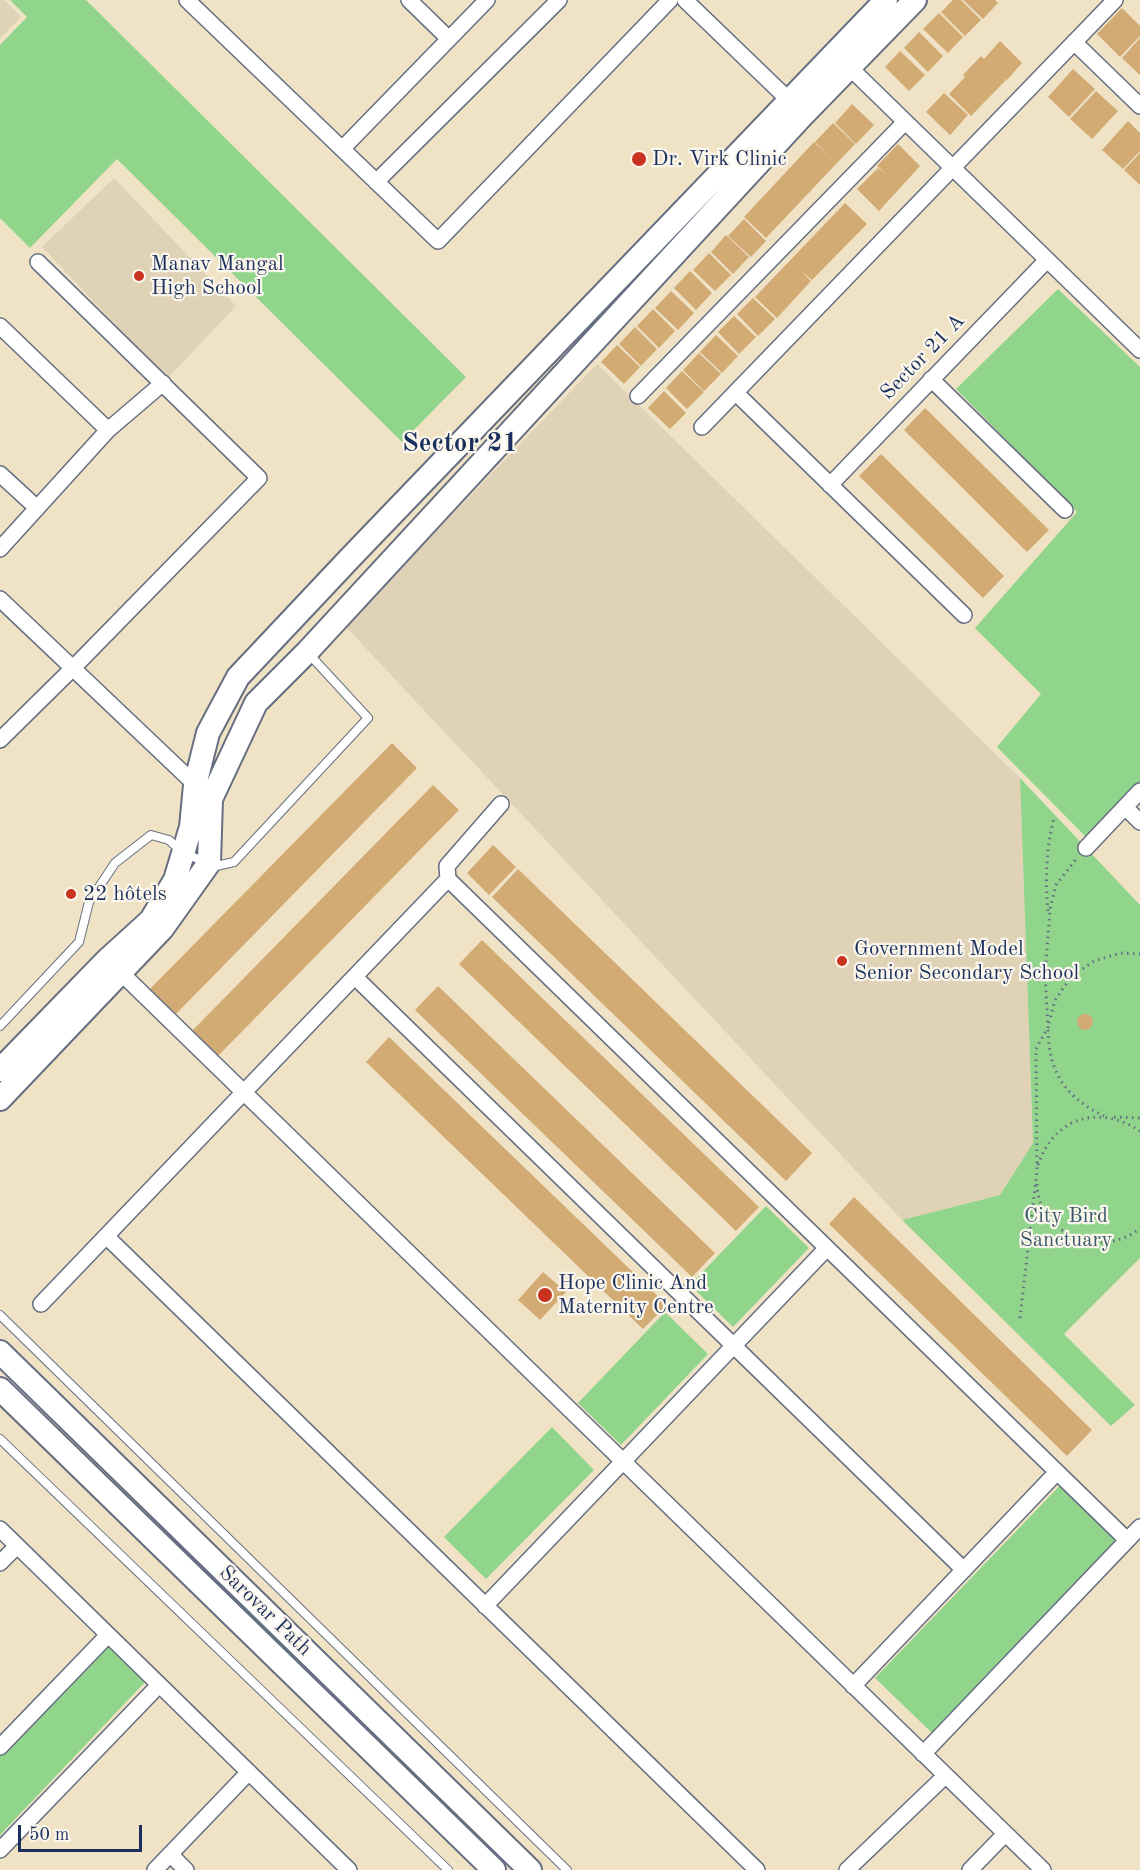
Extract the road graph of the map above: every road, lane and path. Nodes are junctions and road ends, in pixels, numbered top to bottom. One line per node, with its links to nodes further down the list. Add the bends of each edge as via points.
1 (187, 0): 16 (street)
2 (409, 0): 10 (street)
3 (488, 0): 10 (street)
4 (559, 0): 18 (street)
5 (670, 0): 18 (street, via 438,241)
6 (685, 0): 14 (street)
7 (886, 0): 12 (street)
8 (915, 0): 12 (street)
9 (1115, 0): 11 (street)
10 (449, 39): 16 (street)
11 (1074, 42): 13 (street); 17 (street)
12 (842, 61): 14 (street); 15 (street)
13 (1140, 106)
14 (796, 107): 36 (street); 40 (street, via 238,677 208,734)
15 (905, 122): 17 (street); 26 (street)
16 (342, 149): 18 (street)
17 (953, 168): 19 (street); 25 (street)
18 (376, 182)
19 (1047, 260): 22 (street); 23 (street, Sector 21 A)
20 (38, 262): 24 (street)
21 (0, 326): 28 (street)
22 (1140, 350)
23 (931, 379): 30 (street, Sector 21 A); 32 (street)
24 (163, 383): 28 (street); 37 (street, via 259,478)
25 (736, 393): 27 (street); 30 (street)
26 (638, 396)
27 (702, 427)
28 (108, 430): 31 (street)
29 (0, 474): 31 (street)
30 (830, 485): 35 (street)
31 (37, 508): 33 (street)
32 (1065, 510)
33 (0, 549)
34 (0, 599): 37 (street)
35 (964, 615)
36 (306, 652): 40 (street, via 256,703); 47 (lane, via 368,718 234,862 216,866)
37 (73, 668): 38 (street); 40 (street)
38 (0, 740)
39 (1140, 791): 42 (street)
40 (203, 792): 46 (street); 47 (street)
41 (501, 804): 48 (street, via 447,866)
42 (1125, 807): 44 (street); 45 (street)
43 (1054, 818): 49 (path, via 1046,864)
44 (1140, 822)
45 (1086, 848): 49 (path, via 1056,885)
46 (183, 853): 47 (lane); 51 (street, via 175,880 151,920); 53 (lane, via 169,840 151,835 115,863 89,902 79,942)
47 (209, 863): 51 (street, via 162,928)
48 (448, 879): 52 (street); 64 (street)
49 (1049, 920): 54 (path, via 1045,975)
50 (1140, 954): 54 (path, via 1121,953 1094,961 1071,977 1055,1000)
51 (114, 967): 55 (street); 56 (street); 57 (street)
52 (355, 977): 56 (street); 68 (street)
53 (0, 1026)
54 (1048, 1027): 58 (path, via 1048,1050 1055,1072 1084,1106); 61 (path, via 1036,1049)
55 (0, 1070)
56 (244, 1093): 63 (street); 72 (street)
57 (0, 1099)
58 (1105, 1116): 59 (path); 60 (path); 61 (path, via 1068,1124 1053,1136)
59 (1140, 1118)
60 (1140, 1131)
61 (1037, 1170): 62 (path, via 1037,1191 1044,1210 1074,1238 1093,1243 1114,1242); 67 (path)
62 (1140, 1228)
63 (106, 1236): 65 (street); 80 (street)
64 (827, 1248): 68 (street); 73 (street)
65 (41, 1304)
66 (0, 1315): 97 (lane)
67 (1020, 1318)
68 (734, 1346): 72 (street); 79 (street)
69 (0, 1352): 96 (street, Sarovar Path)
70 (0, 1389): 95 (street, Sarovar Path)
71 (0, 1439): 94 (lane)
72 (623, 1462): 80 (street); 83 (street)
73 (1057, 1472): 76 (street); 79 (street)
74 (1140, 1527): 76 (street)
75 (0, 1529): 77 (street)
76 (1127, 1540): 85 (street)
77 (17, 1546): 78 (street); 81 (street)
78 (0, 1563)
79 (964, 1570): 83 (street)
80 (485, 1606): 98 (street)
81 (108, 1635): 82 (street); 84 (street)
82 (159, 1685): 86 (street); 89 (street)
83 (853, 1686): 85 (street)
84 (0, 1747)
85 (923, 1754): 87 (street)
86 (249, 1772): 90 (street); 93 (street)
87 (945, 1776): 88 (street); 99 (street)
88 (1005, 1834): 100 (street); 101 (street)
89 (0, 1850)
90 (170, 1854): 91 (street); 92 (street)
91 (155, 1870)
92 (186, 1870)
93 (349, 1870)
94 (448, 1870)
95 (494, 1870)
96 (530, 1870)
97 (567, 1870)
98 (757, 1870)
99 (847, 1870)
100 (970, 1870)
101 (1043, 1870)

